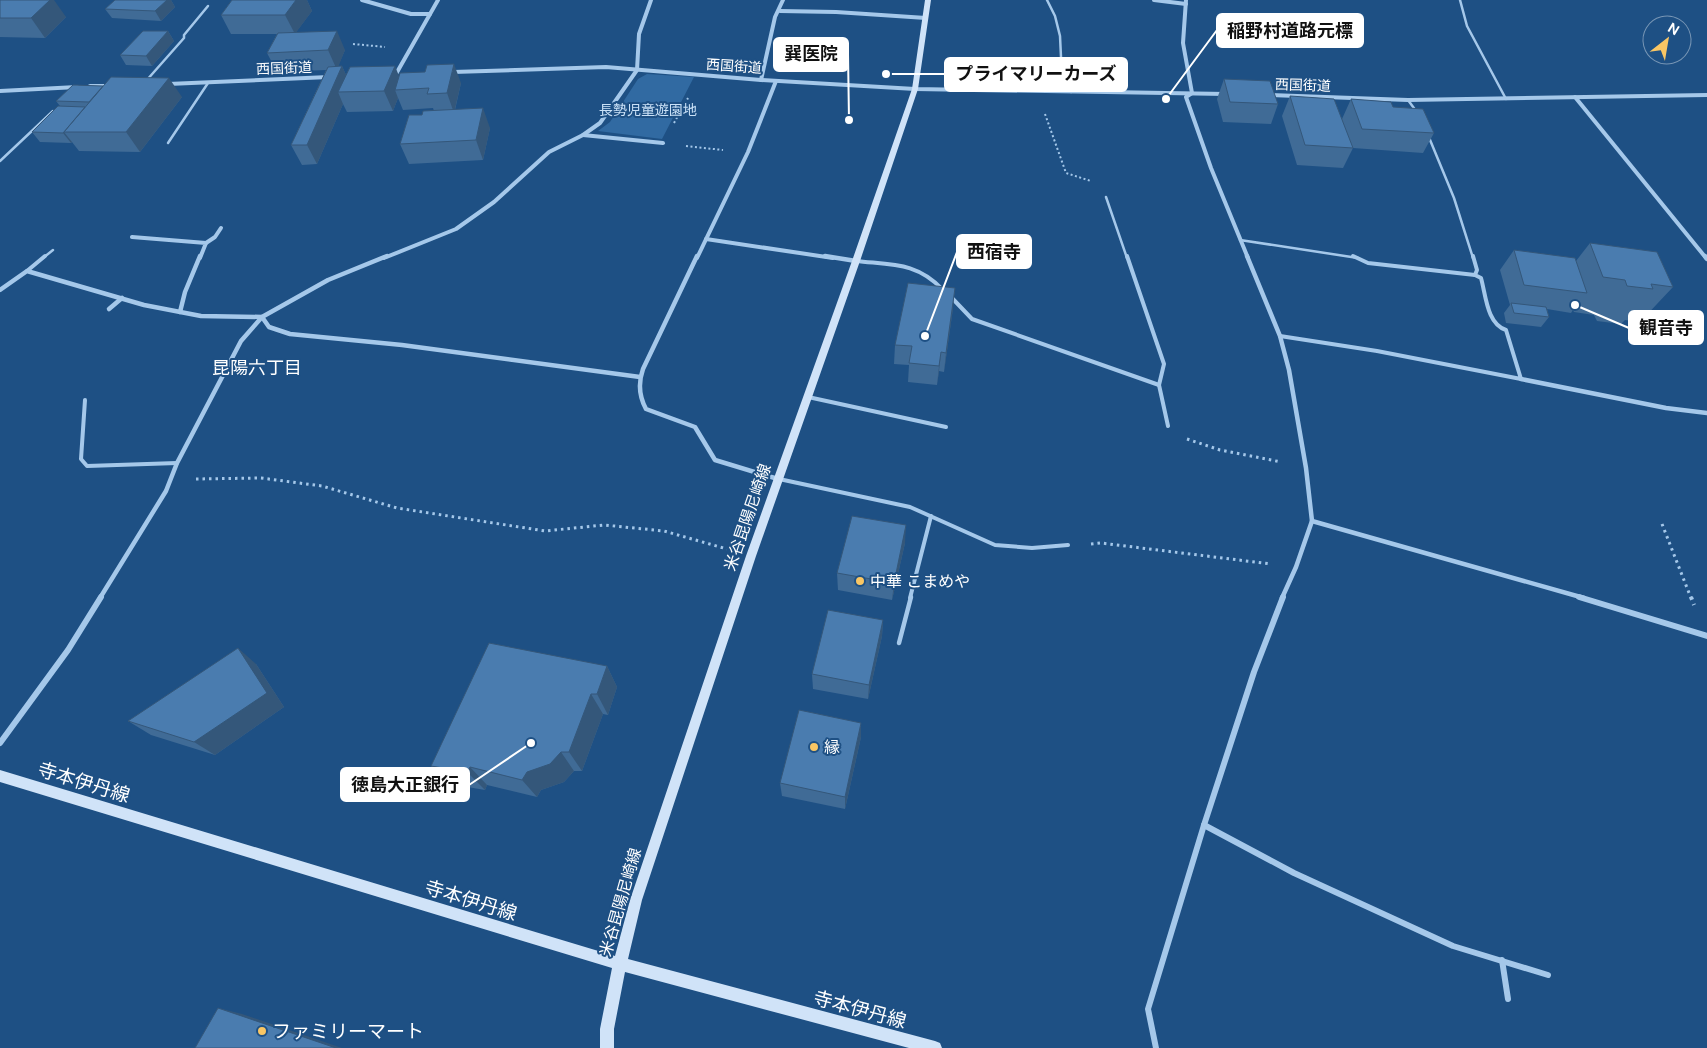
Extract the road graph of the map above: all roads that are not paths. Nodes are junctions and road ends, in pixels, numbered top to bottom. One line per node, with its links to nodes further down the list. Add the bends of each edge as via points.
1 (362, 0): 12 (street, via 411,14)
2 (438, 0): 12 (street)
3 (651, 0): 14 (street, via 640,31 635,60)
4 (783, 0): 11 (street)
5 (928, 0): 13 (main road, 米谷昆陽尼崎線)
6 (1047, 0): 31 (lane, via 1055,16 1061,57)
7 (1154, 0): 9 (street)
8 (1460, 0): 38 (lane, via 1467,26)
9 (1186, 2): 33 (street, via 1183,43)
10 (208, 6): 26 (lane)
11 (780, 11): 13 (street); 20 (street)
12 (430, 14): 16 (street)
13 (926, 18): 29 (main road, 米谷昆陽尼崎線)
14 (637, 70): 15 (street, 西国街道, via 595,66); 20 (street, 西国街道); 43 (street, via 600,123)
15 (446, 72)
16 (396, 74): 17 (street); 18 (street)
17 (406, 74)
18 (387, 75)
19 (338, 77): 22 (street, 西国街道)
20 (761, 80): 21 (street, 西国街道)
21 (776, 81): 29 (street, 西国街道); 50 (street, via 748,152)
22 (208, 83): 24 (street, 西国街道); 44 (lane)
23 (153, 84): 26 (street)
24 (162, 84)
25 (116, 85): 28 (street)
26 (143, 85)
27 (79, 86): 30 (street); 32 (lane)
28 (88, 86)
29 (915, 89): 31 (street, 西国街道); 55 (main road, 米谷昆陽尼崎線)
30 (0, 91)
31 (1071, 92): 33 (street, 西国街道)
32 (72, 93)
33 (1192, 93): 34 (street, 西国街道); 51 (street, via 1186,97)
34 (1231, 94)
35 (1260, 95): 39 (street, 西国街道)
36 (1707, 95): 37 (street, 西国街道)
37 (1575, 97): 38 (street, 西国街道); 54 (street)
38 (1506, 98): 39 (street, 西国街道)
39 (1408, 100): 41 (lane)
40 (58, 107): 46 (lane)
41 (1419, 117)
42 (1427, 134): 57 (lane, via 1454,198 1477,270)
43 (583, 135): 45 (street); 62 (street, via 549,152 494,202 456,229 328,280)
44 (168, 143)
45 (664, 144)
46 (0, 161)
47 (1106, 197): 66 (lane, via 1164,364)
48 (221, 228): 52 (street)
49 (132, 237): 52 (street)
50 (706, 239): 55 (street); 64 (street)
51 (1240, 240): 57 (lane, via 1357,257 1368,263); 63 (street)
52 (206, 244): 61 (street)
53 (54, 250): 56 (lane)
54 (1707, 259)
55 (856, 261): 66 (lane, via 914,268 933,279 972,319); 67 (main road, 米谷昆陽尼崎線)
56 (28, 271): 58 (street); 59 (street)
57 (1475, 275): 65 (lane, via 1481,278 1492,319 1497,327 1506,330)
58 (0, 290)
59 (122, 298): 60 (street); 61 (street)
60 (109, 309)
61 (180, 312): 62 (street, via 201,316)
62 (262, 317): 64 (street, via 269,327 290,334 402,345); 72 (street, via 241,341)
63 (1280, 336): 65 (lane); 75 (street, via 1289,370)
64 (640, 377): 73 (street, via 640,398 646,409 695,428 715,460)
65 (1521, 379): 69 (street)
66 (1159, 385): 71 (lane)
67 (808, 397): 70 (lane); 73 (main road, 米谷昆陽尼崎線)
68 (85, 400): 72 (lane, via 81,459 87,466)
69 (1707, 413)
70 (946, 426)
71 (1168, 426)
72 (178, 463): 79 (street, via 166,491 68,650)
73 (778, 479): 74 (lane, via 910,507); 83 (main road, 米谷昆陽尼崎線, via 636,900)
74 (931, 516): 76 (lane, via 995,544 1032,548); 78 (lane)
75 (1312, 520): 77 (street); 81 (street, via 1254,672)
76 (1068, 545)
77 (1706, 636)
78 (899, 643)
79 (0, 743)
80 (0, 776): 83 (main road, 寺本伊丹線)
81 (1204, 825): 82 (street, via 1294,873 1453,946); 88 (street, via 1148,1009)
82 (1502, 960): 84 (street); 85 (street)
83 (620, 964): 86 (main road, 米谷昆陽尼崎線, via 607,1029); 87 (main road, 寺本伊丹線)
84 (1548, 975)
85 (1508, 999)
86 (607, 1048)
87 (935, 1048)
88 (1156, 1048)

